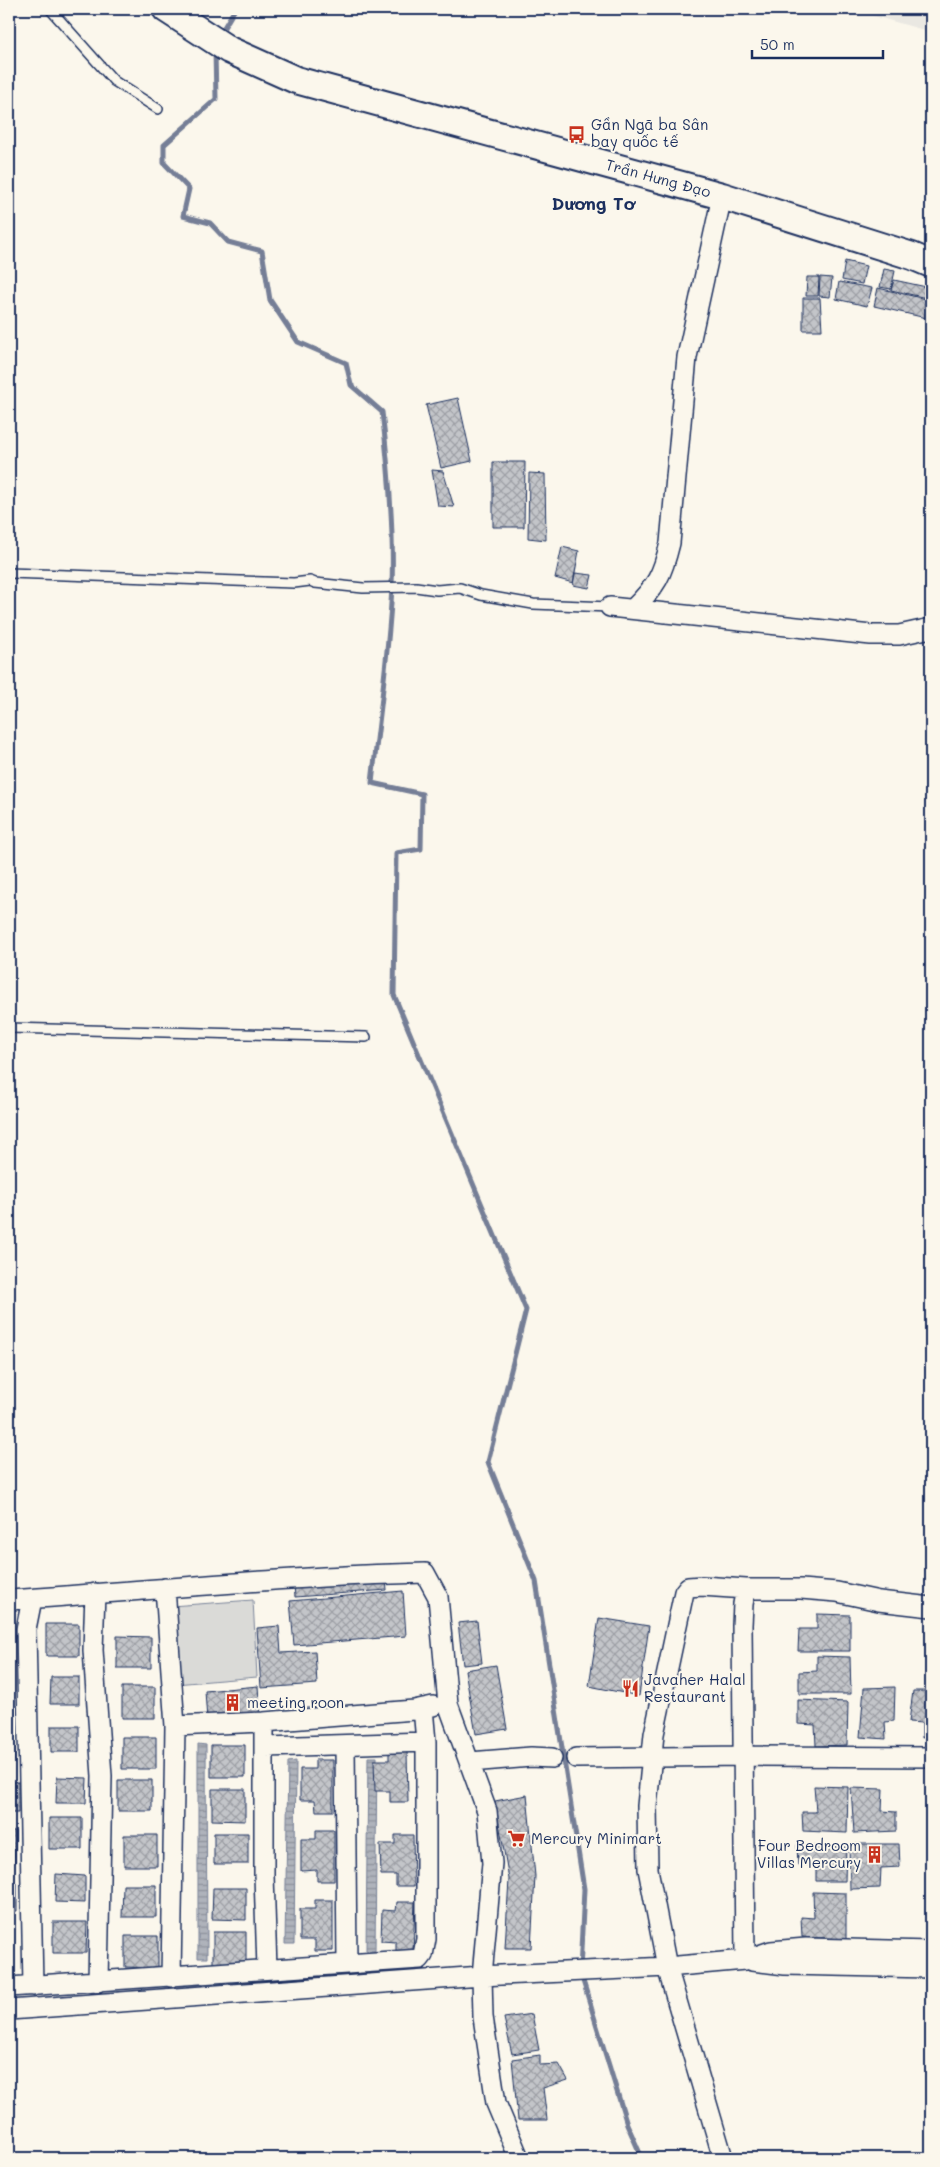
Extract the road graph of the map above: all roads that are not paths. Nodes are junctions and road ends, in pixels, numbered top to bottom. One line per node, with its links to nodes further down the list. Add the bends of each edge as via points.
1 (50, 9): 3 (lane, via 114,81)
2 (166, 9): 4 (main road, Trần Hưng Đạo, via 229,50 296,80)
3 (158, 109)
4 (722, 196): 5 (main road, Trần Hưng Đạo); 8 (street, via 684,376 670,543 658,582)
5 (931, 264)
6 (9, 573): 7 (lane, via 310,581 363,588 460,588 532,604)
7 (610, 607): 8 (street)
8 (633, 609): 9 (street, via 871,635 899,635)
9 (931, 628)
10 (9, 1028): 11 (lane)
11 (366, 1037)
12 (165, 1588): 14 (street); 18 (street, via 425,1573 438,1596); 21 (street)
13 (746, 1589): 17 (street, via 837,1592); 25 (street, via 742,1625); 28 (street, via 702,1586 688,1587 684,1592 654,1734)
14 (96, 1593): 15 (street); 39 (street, via 93,1650 102,1776)
15 (32, 1599): 16 (street); 40 (street, via 26,1629)
16 (9, 1600)
17 (931, 1607)
18 (448, 1704): 19 (street); 30 (street)
19 (422, 1708): 20 (street); 22 (street)
20 (264, 1722): 21 (street); 24 (street)
21 (175, 1726): 38 (street)
22 (426, 1742): 23 (street); 33 (street, via 426,1939 423,1955 420,1959)
23 (345, 1745): 24 (street); 33 (street)
24 (266, 1747): 36 (street, via 264,1875)
25 (744, 1756): 28 (street); 29 (street); 32 (street)
26 (552, 1758): 30 (street)
27 (576, 1758): 28 (street)
28 (652, 1758): 34 (street, via 647,1806 648,1869)
29 (931, 1758)
30 (470, 1762): 37 (street, via 487,1811 492,1864)
31 (931, 1952): 32 (street, via 806,1948 771,1951)
32 (746, 1960): 34 (street); 35 (street)
33 (347, 1964): 36 (street)
34 (667, 1968): 37 (street); 44 (street)
35 (931, 1968)
36 (267, 1970): 38 (street)
37 (482, 1976): 42 (street); 43 (street, via 483,2017 496,2103)
38 (171, 1977): 39 (street)
39 (98, 1982): 40 (street)
40 (33, 1986): 41 (street)
41 (9, 1987)
42 (9, 2010)
43 (519, 2158)
44 (723, 2158)

